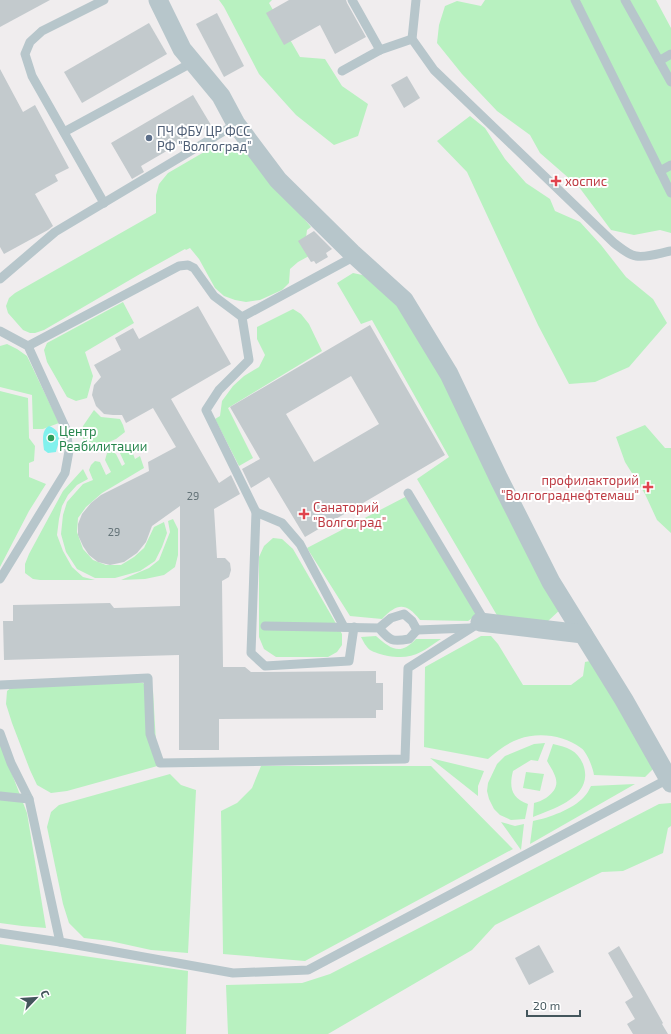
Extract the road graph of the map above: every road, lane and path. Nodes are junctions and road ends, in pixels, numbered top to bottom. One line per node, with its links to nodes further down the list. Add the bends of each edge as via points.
1 (104, 0): 15 (lane, via 42,32 30,42 25,54 32,76)
2 (158, 0): 11 (street, via 182,48)
3 (352, 0): 8 (lane)
4 (416, 0): 7 (lane)
5 (575, 0): 17 (lane)
6 (625, 0): 10 (lane)
7 (412, 39): 8 (lane); 20 (lane, via 434,70 614,244 635,256 645,257)
8 (380, 50): 12 (lane)
9 (671, 54): 10 (lane)
10 (659, 61): 13 (lane)
11 (194, 62): 14 (street, via 221,96); 15 (lane)
12 (342, 71)
13 (671, 82)
14 (236, 124): 19 (lane); 21 (street, via 278,180)
15 (64, 132): 19 (lane)
16 (671, 165): 17 (lane)
17 (660, 171): 18 (lane)
18 (671, 193)
19 (104, 203): 22 (lane, via 55,232)
20 (671, 251)
21 (356, 256): 23 (lane); 35 (street, via 404,300 445,367 551,582)
22 (0, 279)
23 (242, 318): 25 (lane, via 214,296 194,268 188,265 179,266); 27 (lane, via 248,360 219,390 206,410)
24 (0, 331): 25 (lane)
25 (28, 346): 28 (lane, via 66,429 69,451 65,473)
26 (408, 493): 29 (lane, via 484,620)
27 (256, 512): 31 (lane, via 282,524 300,544); 32 (lane, via 251,653 265,666 349,661)
28 (0, 579)
29 (475, 625): 34 (lane); 35 (street); 36 (lane, via 408,668 405,759 160,762 150,734 148,678)
30 (265, 626): 31 (lane)
31 (344, 627): 32 (lane)
32 (354, 628): 33 (lane)
33 (379, 628): 34 (lane, via 388,638 397,641 409,639); 34 (lane, via 390,618 404,614)
34 (417, 630)
35 (583, 634): 38 (street)
36 (0, 685)
37 (0, 733): 40 (lane)
38 (670, 781): 42 (lane, via 308,970 233,973)
39 (0, 796): 40 (lane)
40 (29, 799): 42 (lane)
41 (0, 933): 42 (lane)
42 (60, 942)

